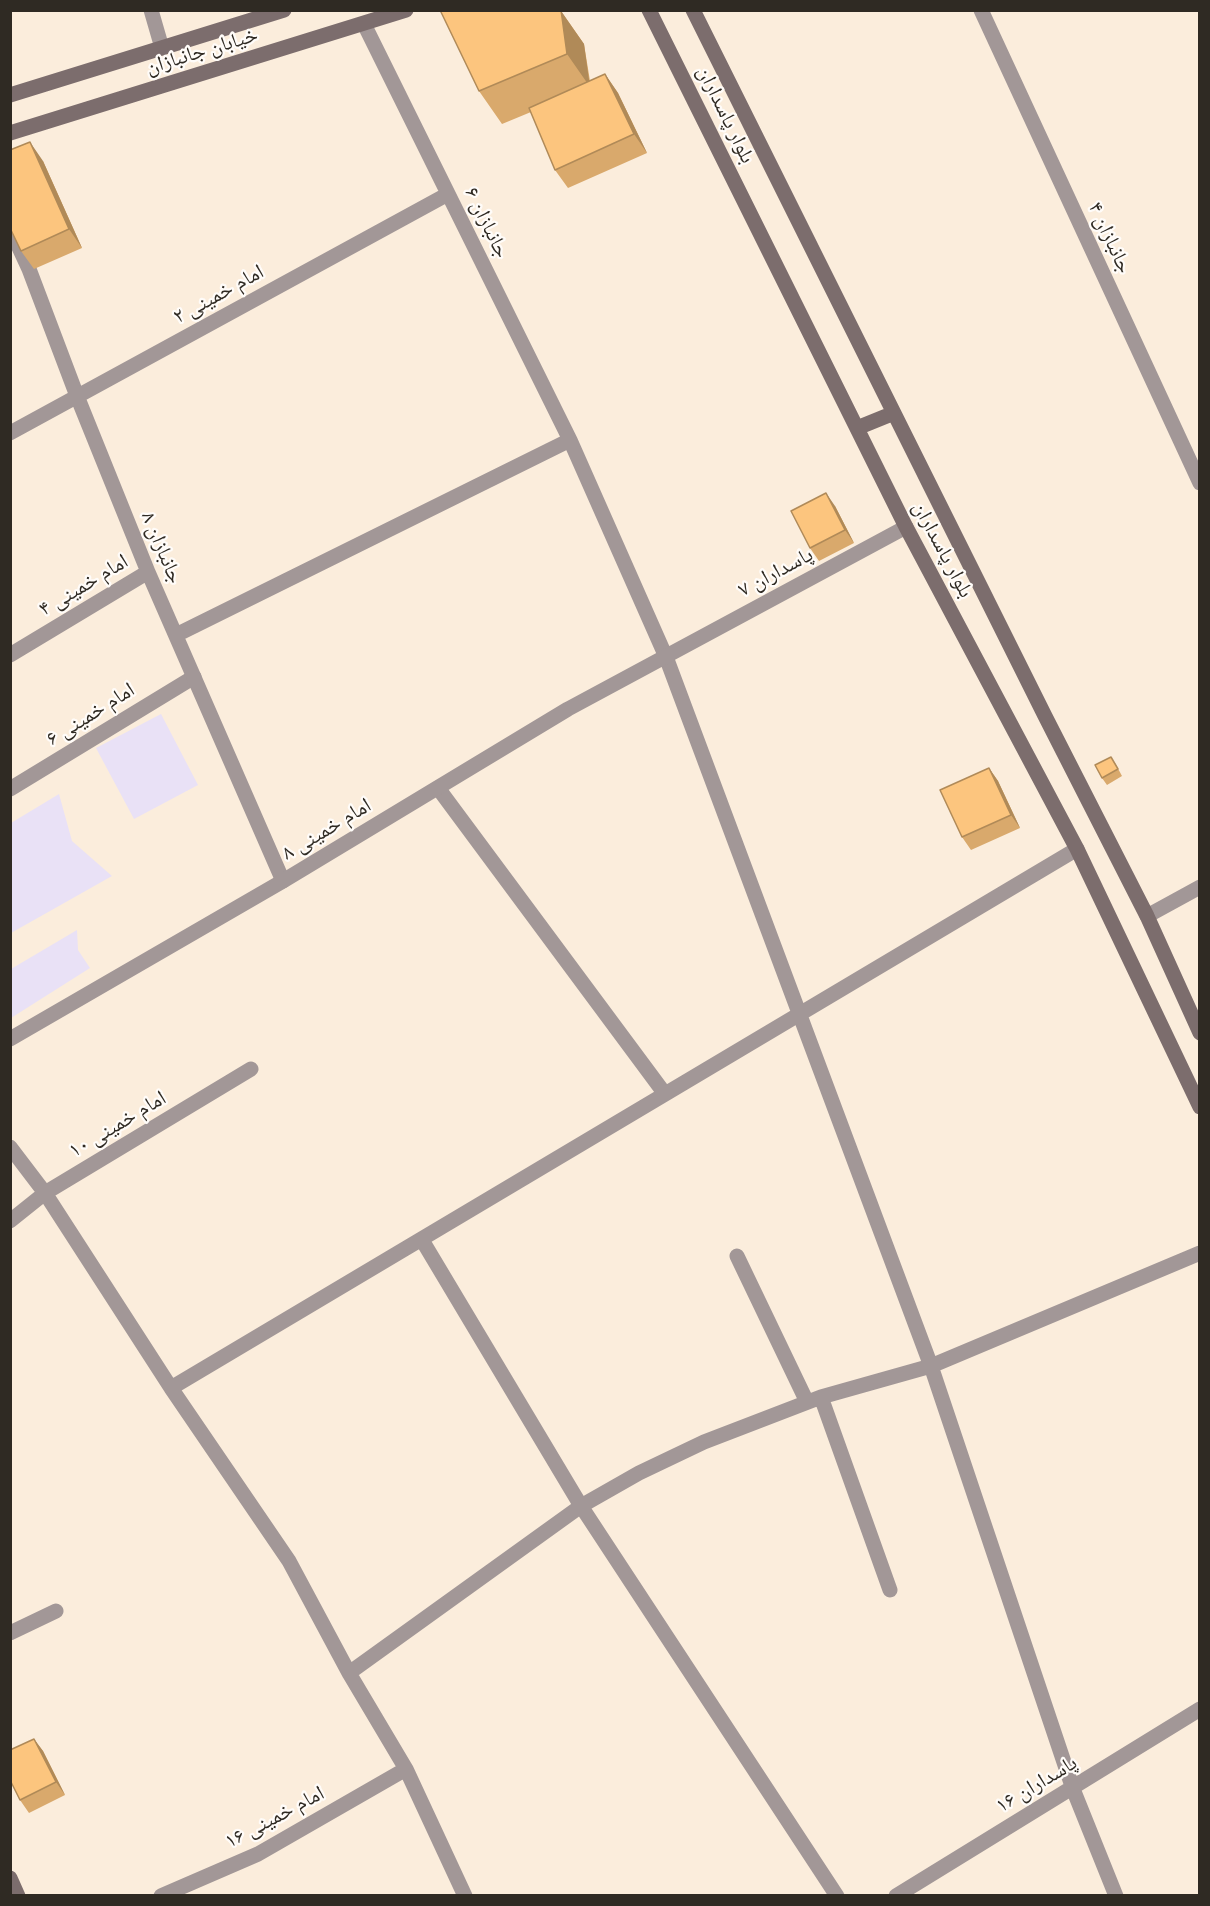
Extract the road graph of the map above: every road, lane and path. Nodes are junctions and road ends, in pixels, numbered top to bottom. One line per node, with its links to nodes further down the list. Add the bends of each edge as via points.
1 (151, 10): 8 (street)
2 (284, 10): 8 (main road, خیابان جانبازان)
3 (406, 10): 7 (main road, خیابان جانبازان)
4 (693, 10): 14 (main road, بلوار پاسداران)
5 (981, 10): 18 (street, جانبازان ۴)
6 (649, 11): 15 (main road, بلوار پاسداران)
7 (364, 24): 10 (main road, خیابان جانبازان); 11 (street, جانبازان ۶)
8 (162, 48): 9 (main road, خیابان جانبازان)
9 (10, 95)
10 (10, 133)
11 (448, 194): 13 (street, امام خمینی ۲); 17 (street, جانبازان ۶)
12 (10, 228): 13 (street, جانبازان ۸)
13 (77, 396): 16 (street, امام خمینی ۲); 20 (street, جانبازان ۸)
14 (894, 413): 15 (main road); 30 (main road, بلوار پاسداران)
15 (857, 428): 19 (main road, بلوار پاسداران)
16 (10, 433)
17 (570, 440): 21 (street); 23 (street, جانبازان ۶)
18 (1200, 483)
19 (906, 527): 23 (street, پاسداران ۷); 27 (main road, بلوار پاسداران)
20 (148, 572): 21 (street, جانبازان ۸); 22 (street, امام خمینی ۴)
21 (176, 635): 24 (street, جانبازان ۸)
22 (10, 655)
23 (666, 657): 25 (street, امام خمینی ۸, via 568,709); 31 (street, جانبازان ۶)
24 (194, 677): 26 (street, امام خمینی ۶); 28 (street, جانبازان ۸)
25 (438, 788): 28 (street, امام خمینی ۸); 35 (street)
26 (10, 789)
27 (1077, 849): 31 (street); 36 (main road, بلوار پاسداران)
28 (283, 881): 33 (street, امام خمینی ۸)
29 (1200, 887): 30 (street)
30 (1147, 916): 32 (main road, بلوار پاسداران)
31 (800, 1014): 35 (street); 43 (street, جانبازان ۶)
32 (1200, 1033)
33 (10, 1040)
34 (250, 1069): 38 (street, امام خمینی ۱۰)
35 (664, 1094): 40 (street)
36 (1200, 1107)
37 (10, 1147): 38 (street)
38 (45, 1193): 39 (street, امام خمینی ۱۰); 44 (street)
39 (10, 1221)
40 (422, 1240): 44 (street); 46 (street)
41 (1200, 1253): 43 (street)
42 (737, 1256): 45 (street)
43 (931, 1366): 45 (street); 53 (street, جانبازان ۶)
44 (171, 1388): 50 (street, via 288,1561)
45 (814, 1399): 46 (street, via 704,1442); 47 (street)
46 (581, 1506): 50 (street); 58 (street)
47 (890, 1590)
48 (56, 1611): 49 (street)
49 (10, 1633)
50 (349, 1673): 52 (street)
51 (1200, 1709): 53 (street, پاسداران ۱۶)
52 (406, 1769): 56 (street, امام خمینی ۱۶, via 258,1854); 57 (street)
53 (1072, 1788): 59 (street, پاسداران ۱۶); 60 (street, جانبازان ۶)
54 (10, 1878): 55 (main road)
55 (18, 1896)
56 (161, 1896)
57 (465, 1896)
58 (837, 1896)
59 (896, 1896)
60 (1116, 1896)

